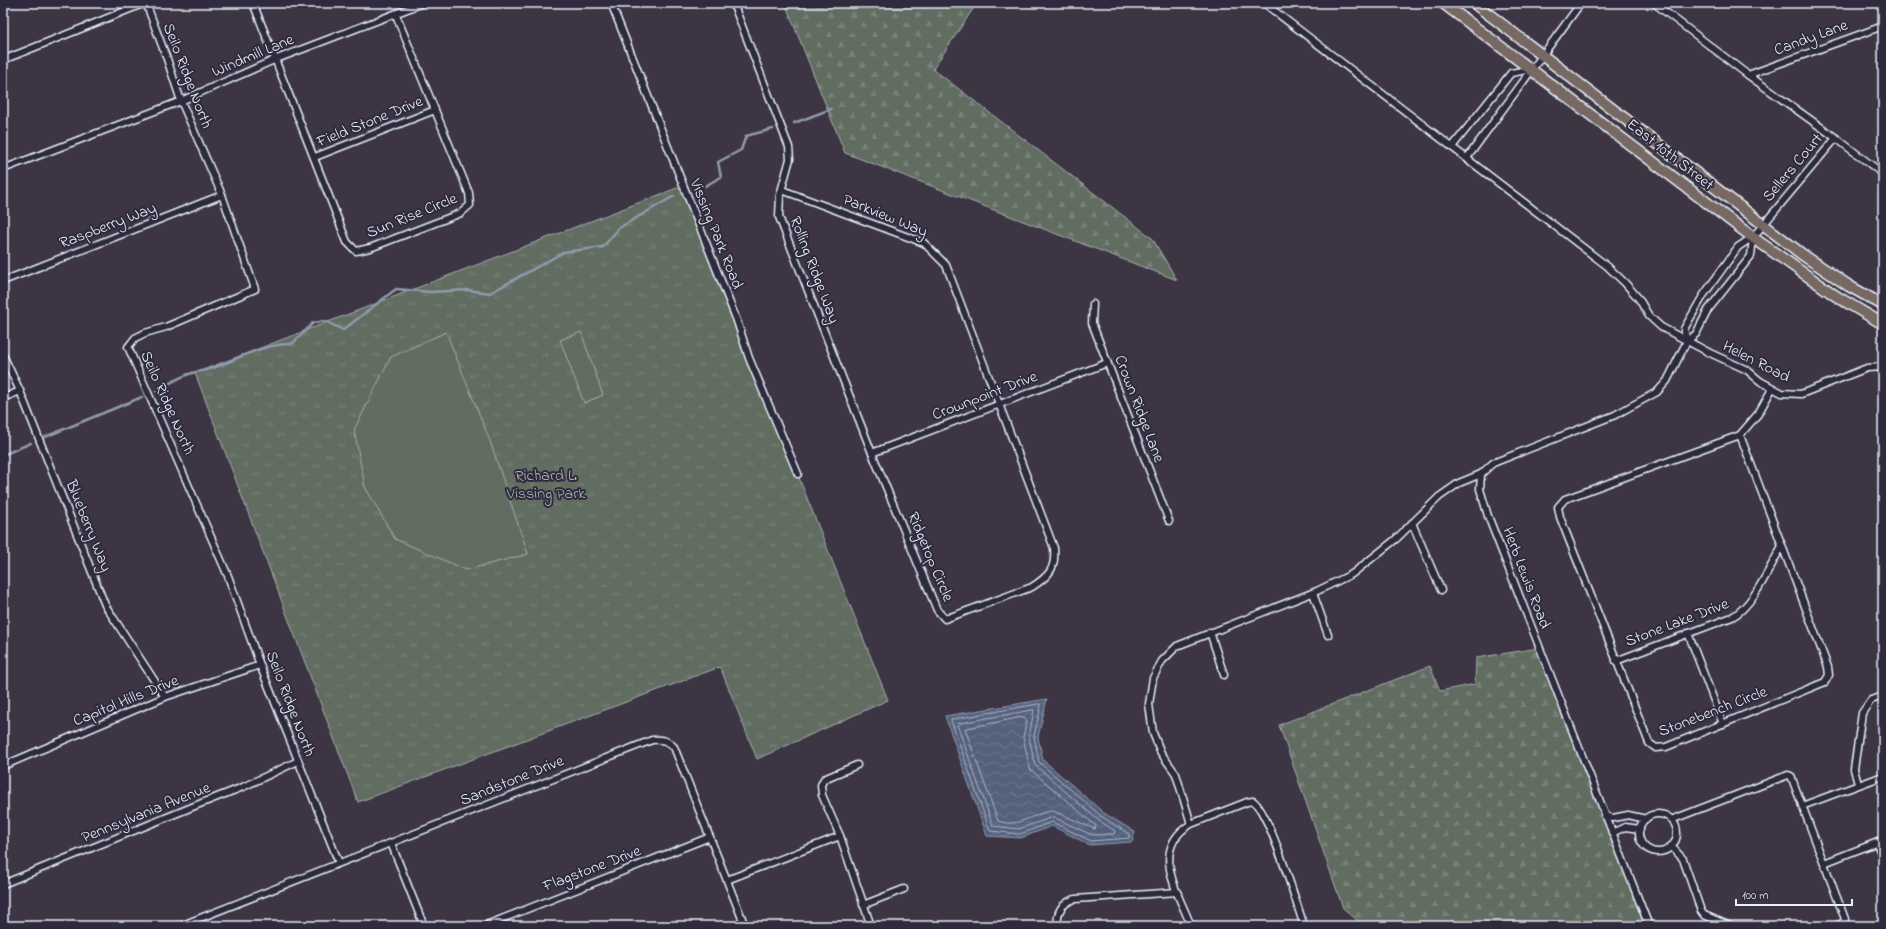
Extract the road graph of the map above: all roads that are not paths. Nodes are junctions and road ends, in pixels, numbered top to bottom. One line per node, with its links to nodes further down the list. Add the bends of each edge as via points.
1 (145, 3): 16 (street); 20 (street, Seilo Ridge North)
2 (252, 3): 17 (street, Sun Rise Circle)
3 (404, 3): 12 (street)
4 (423, 3): 12 (street, Windmill Lane)
5 (611, 3): 46 (street, Vissing Park Road)
6 (733, 3): 28 (street, Rolling Ridge Way, via 789,147 790,159)
7 (1264, 3): 23 (street, Helen Road)
8 (1444, 3): 18 (main road, East 10th Street)
9 (1474, 3): 15 (main road, East 10th Street)
10 (1581, 3): 15 (street)
11 (1654, 3): 19 (street)
12 (407, 10): 13 (street, Windmill Lane)
13 (396, 15): 17 (street, Windmill Lane); 21 (street, Sun Rise Circle)
14 (1883, 26): 19 (street, Candy Lane)
15 (1543, 56): 18 (street); 30 (main road, East 10th Street)
16 (3, 60)
17 (274, 60): 20 (street, Windmill Lane); 24 (street, Sun Rise Circle)
18 (1532, 70): 23 (street, via 1512,73); 25 (street); 31 (main road, East 10th Street)
19 (1748, 74): 22 (street)
20 (181, 101): 26 (street, Windmill Lane); 29 (street, Seilo Ridge North)
21 (435, 110): 24 (street, Field Stone Drive); 24 (street, Sun Rise Circle, via 469,193 470,205 461,213 356,251 347,242)
22 (1836, 138): 27 (street, Sellers Court); 30 (street, Sellers Court)
23 (1452, 147): 25 (street, Helen Road)
24 (315, 157)
25 (1467, 158): 36 (street, Helen Road, via 1607,266 1625,283 1660,327)
26 (3, 169)
27 (1883, 174)
28 (782, 190): 43 (street, Parkview Way, via 924,243 946,265); 45 (street, Rolling Ridge Way, via 779,218)
29 (222, 195): 32 (street, Raspberry Way); 57 (street, Seilo Ridge North, via 255,289 166,327 145,333 135,338 128,347 228,576)
30 (1763, 225): 31 (street); 34 (main road, East 10th Street, via 1825,271)
31 (1753, 237): 35 (main road, East 10th Street, via 1836,296); 36 (street, via 1751,256 1708,310 1696,334); 36 (street, via 1738,248 1703,296 1684,329)
32 (3, 281)
33 (1093, 304): 38 (street, Crown Ridge Lane, via 1092,323)
34 (1883, 306)
35 (1883, 324)
36 (1687, 341): 40 (street, Helen Road, via 1747,370); 47 (street, via 1667,381 1657,392 1615,415 1493,463)
37 (3, 355): 41 (street, Blueberry Way)
38 (1107, 363): 43 (street, Crownpoint Drive); 48 (street, Crown Ridge Lane)
39 (1883, 367): 40 (street, Helen Road, via 1867,368 1801,394 1782,393)
40 (1772, 389): 44 (street, Stonebench Circle, via 1758,414)
41 (20, 391): 42 (street); 60 (street, Blueberry Way, via 105,605)
42 (3, 398)
43 (998, 405): 45 (street, Crownpoint Drive); 45 (street, Ridgetop Circle, via 1054,548 1055,561 1050,572 1045,579 1032,587 945,619 937,610)
44 (1740, 435): 50 (street, Stonebench Circle); 56 (street, Stonebench Circle, via 1565,499 1558,507)
45 (872, 453)
46 (798, 474)
47 (1481, 474): 49 (street, via 1459,483 1439,497); 68 (street, Herb Lewis Road, via 1480,489 1488,516)
48 (1169, 521)
49 (1412, 523): 51 (street); 52 (street, via 1396,540 1352,574)
50 (1782, 546): 54 (street, Stone Lake Drive, via 1750,600 1739,613); 61 (street, Stonebench Circle, via 1829,675 1825,682)
51 (1441, 590)
52 (1313, 593): 53 (street); 55 (street)
53 (1210, 632): 58 (street); 71 (street, via 1177,646 1162,661 1153,678 1149,704 1153,733 1161,753 1176,774)
54 (1688, 633): 56 (street, Stone Lake Drive); 61 (street)
55 (1328, 635)
56 (1616, 661): 61 (street, Stonebench Circle, via 1649,743 1653,746 1666,747)
57 (260, 665): 60 (street, Capitol Hills Drive); 62 (street, Seilo Ridge North)
58 (1224, 675)
59 (1883, 696): 66 (street, via 1871,700 1862,712 1854,769)
60 (165, 697): 64 (street, Capitol Hills Drive)
61 (1723, 724)
62 (298, 761): 80 (street, Seilo Ridge North); 83 (street, Pennsylvania Avenue, via 217,798)
63 (857, 765): 74 (street, via 824,779 821,785 822,795)
64 (3, 766)
65 (1883, 776): 66 (street)
66 (1858, 784): 67 (street)
67 (1802, 806): 70 (street, via 1791,776 1788,775); 81 (street)
68 (1605, 816): 69 (street, via 1613,818 1628,815); 73 (street, Herb Lewis Road)
69 (1646, 819): 70 (street, via 1654,814 1660,814); 72 (street)
70 (1672, 820): 78 (street, via 1677,835)
71 (1191, 824): 85 (street, via 1174,837 1168,859); 94 (street, via 1253,801 1267,820)
72 (1640, 829): 73 (street, via 1625,826); 78 (street, via 1640,839 1648,848 1660,851)
73 (1612, 833): 95 (street, Herb Lewis Road)
74 (840, 836): 82 (street); 86 (street)
75 (710, 837): 77 (street, Sandstone Drive, via 674,747 667,740 659,739); 82 (street, Sandstone Drive); 89 (street, Flagstone Drive)
76 (1880, 841): 79 (street); 81 (street)
77 (391, 843): 80 (street, Sandstone Drive); 88 (street)
78 (1671, 846): 96 (street, via 1683,859 1701,911 1704,915)
79 (1883, 858)
80 (339, 863): 87 (street, Sandstone Drive)
81 (1824, 863): 97 (street, via 1846,919)
82 (728, 880): 90 (street, Sandstone Drive)
83 (3, 884)
84 (904, 889): 86 (street)
85 (1178, 892): 92 (street, via 1067,901 1059,912); 93 (street)
86 (863, 905): 91 (street)
87 (180, 926)
88 (424, 926)
89 (484, 926)
90 (745, 926)
91 (871, 926)
92 (1058, 926)
93 (1191, 926)
94 (1304, 926)
95 (1649, 926)
96 (1730, 926)
97 (1836, 926)

